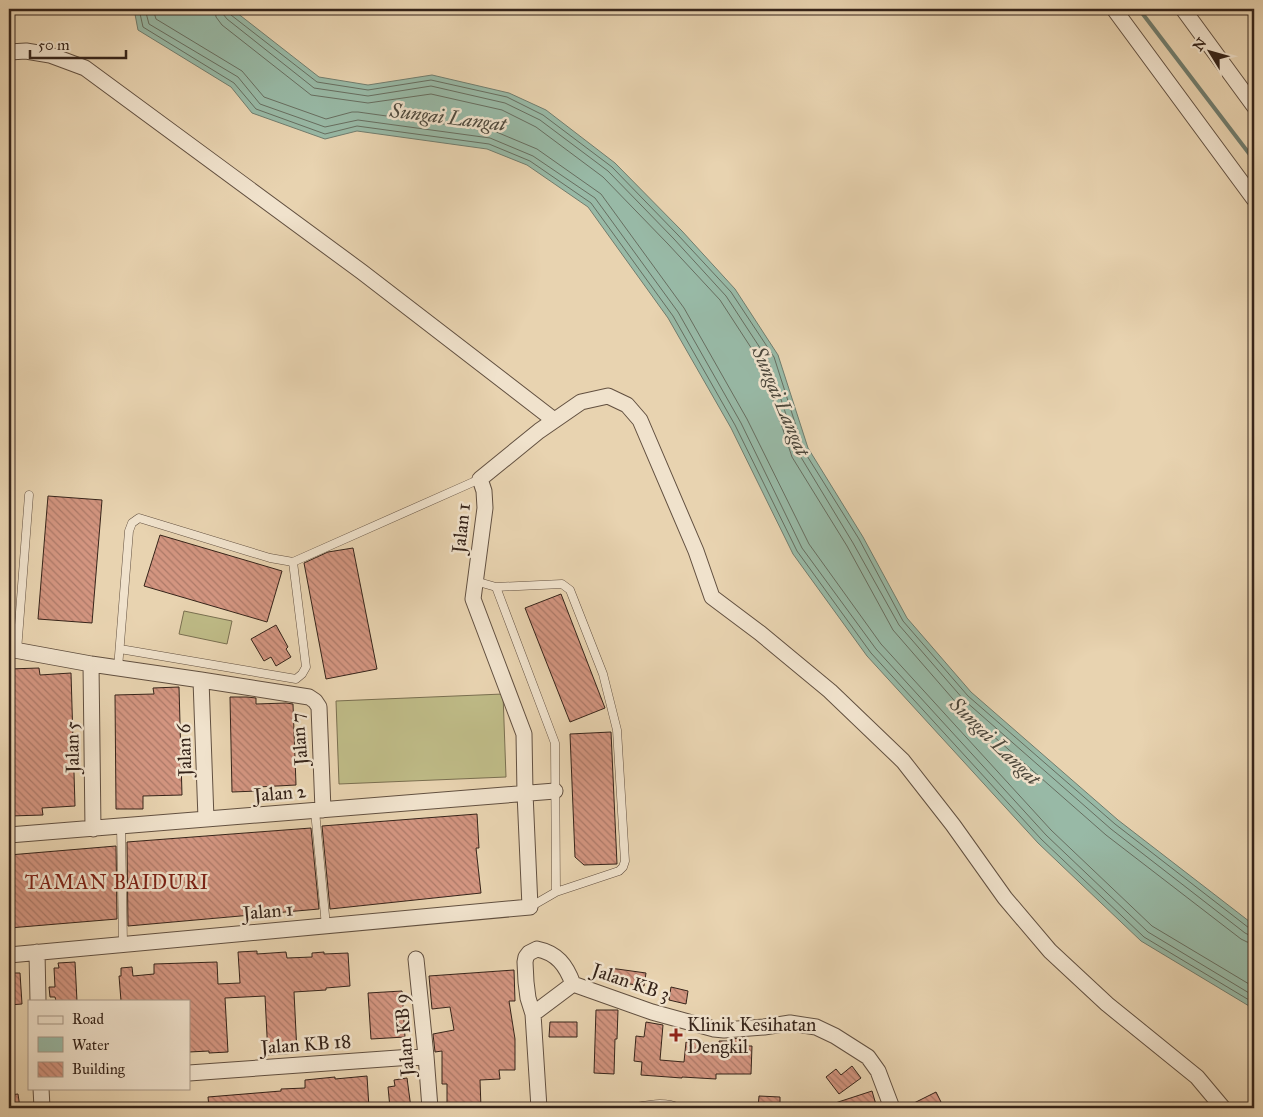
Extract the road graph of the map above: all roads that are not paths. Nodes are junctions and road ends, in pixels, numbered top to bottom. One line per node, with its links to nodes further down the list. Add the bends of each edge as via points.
1 (1114, 9): 5 (street)
2 (1183, 9): 4 (street)
3 (9, 52): 6 (street, via 50,55 84,68 362,272)
4 (1254, 106)
5 (1254, 199)
6 (554, 420): 7 (street); 43 (street, via 581,402 608,396 627,405 640,420 712,597 830,691 903,761 1005,898 1050,951 1197,1077)
7 (480, 479): 9 (lane); 10 (street, Jalan 1, via 485,508)
8 (29, 495): 13 (lane)
9 (293, 562): 12 (lane, via 139,518 129,531); 12 (lane, via 306,667 296,679)
10 (476, 581): 11 (lane, Jalan 1); 18 (street, Jalan 1, via 474,599 524,734)
11 (496, 587): 17 (lane, via 555,743); 24 (lane, Jalan 1, via 562,584 570,590 603,674 617,730 623,867)
12 (120, 649): 15 (lane)
13 (13, 650): 14 (street)
14 (91, 664): 15 (street); 22 (street, Jalan 5)
15 (118, 668): 16 (street)
16 (201, 680): 19 (street, Jalan 7, via 315,701 319,707); 20 (street, Jalan 6)
17 (555, 791): 18 (street, Jalan 2); 24 (lane)
18 (524, 793): 19 (street, Jalan 2); 25 (street, Jalan 1)
19 (319, 810): 20 (street, Jalan 2); 26 (lane)
20 (206, 819): 21 (street, Jalan 2)
21 (121, 826): 22 (street, Jalan 2); 27 (lane)
22 (93, 829): 23 (street, Jalan 2)
23 (9, 836)
24 (556, 892): 25 (lane, Jalan 1)
25 (530, 907): 26 (street, Jalan 1)
26 (326, 926): 27 (street, Jalan 1)
27 (123, 944): 28 (street, Jalan 1)
28 (37, 952): 29 (street, Jalan 1); 32 (street)
29 (9, 954)
30 (416, 959): 34 (street, Jalan KB 9)
31 (573, 984): 33 (street, Jalan KB 3); 33 (street, via 568,970 558,959 537,948 529,953 525,962 526,982); 42 (street, Jalan KB 3, via 652,1012 714,1029 790,1023 816,1027 868,1058 878,1071)
32 (38, 1000)
33 (533, 1014): 39 (street)
34 (426, 1056): 35 (street, Jalan KB 18); 38 (street, Jalan KB 9)
35 (190, 1073)
36 (41, 1090): 37 (street)
37 (42, 1108)
38 (430, 1108)
39 (539, 1108)
40 (631, 1108): 41 (lane, via 649,1104)
41 (679, 1108)
42 (892, 1108)
43 (1223, 1108)

